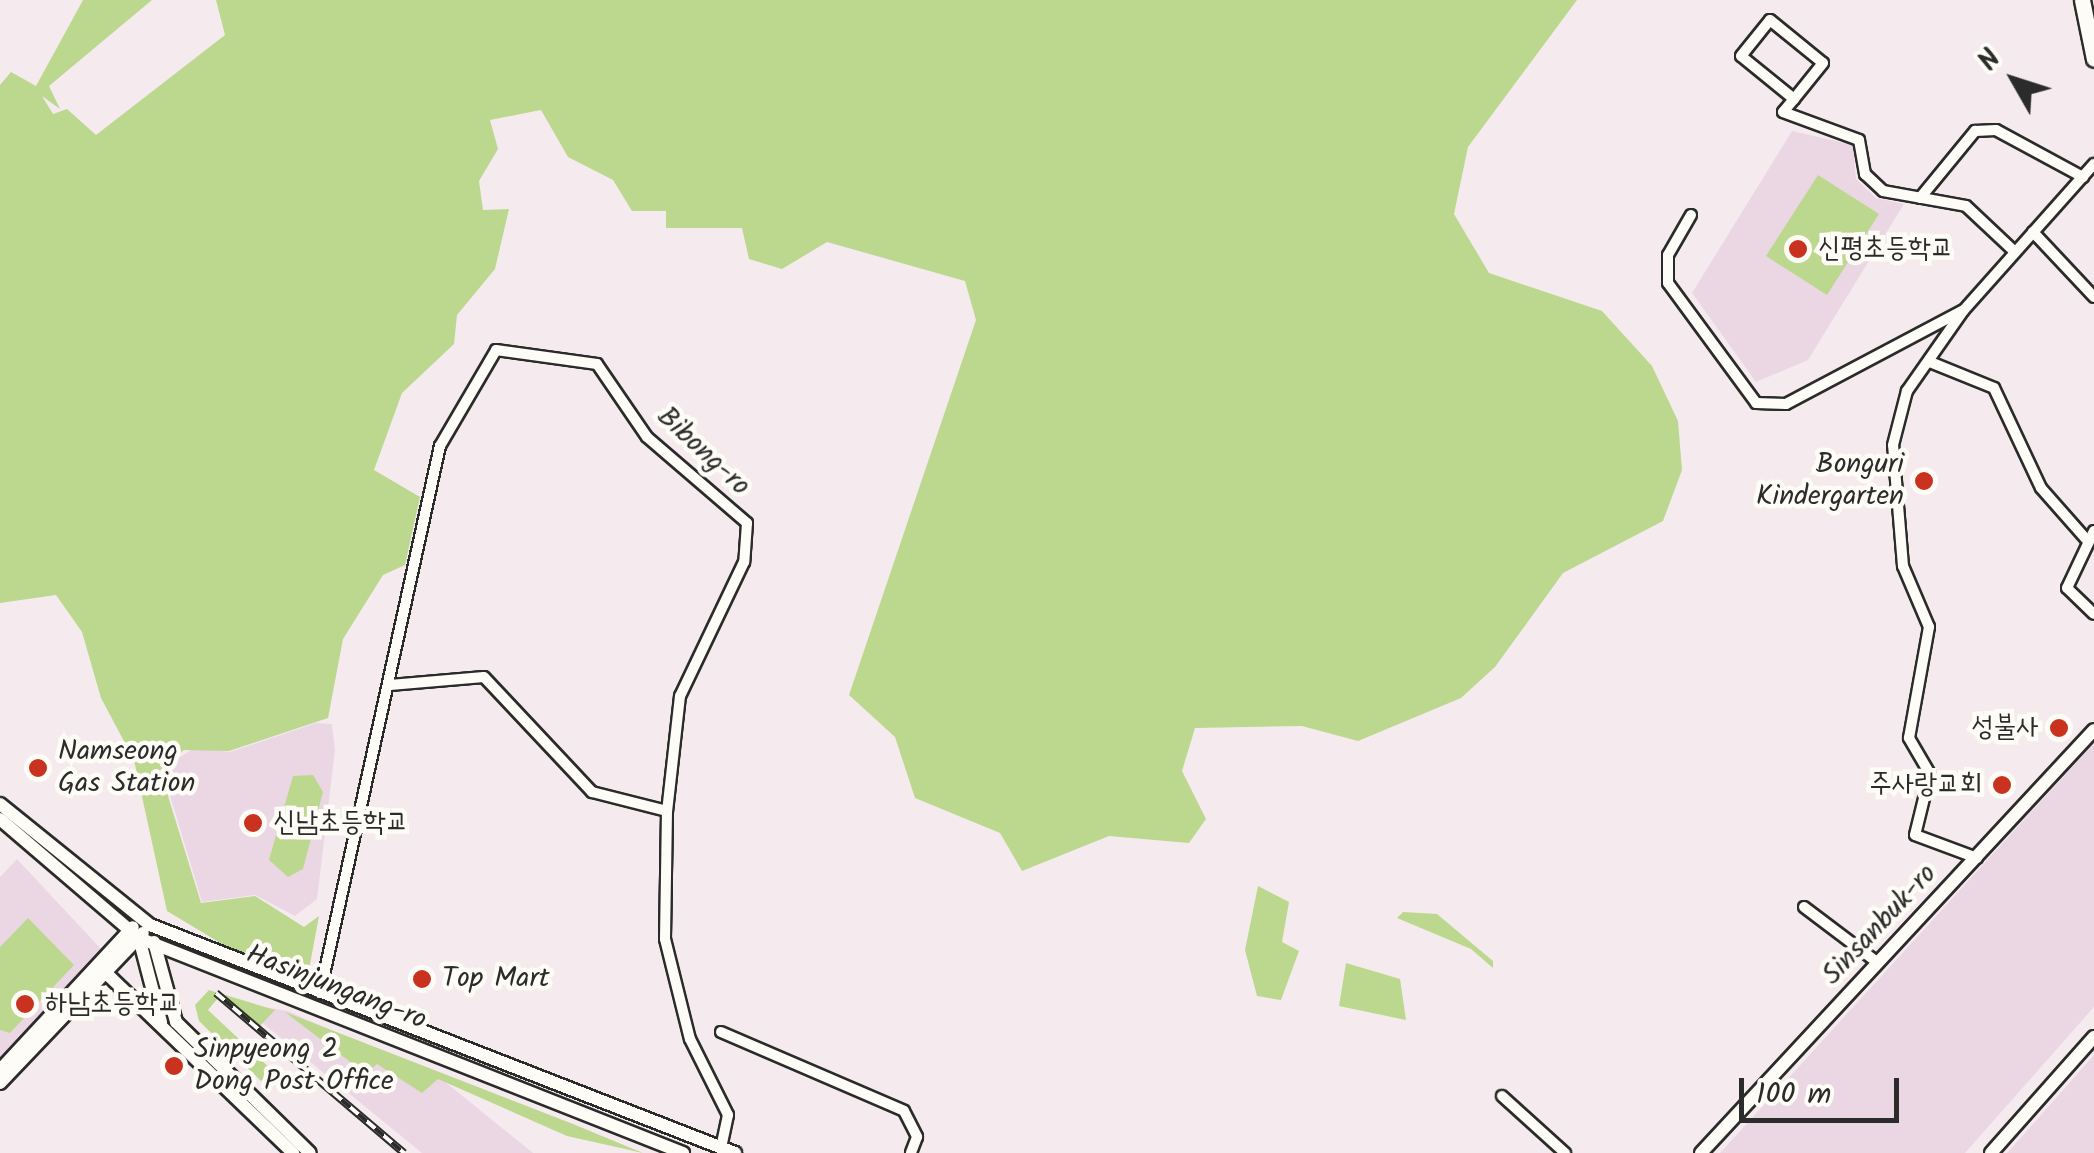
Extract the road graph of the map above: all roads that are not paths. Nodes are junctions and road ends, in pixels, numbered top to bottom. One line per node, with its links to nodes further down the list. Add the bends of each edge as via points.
1 (2082, 0): 2 (main road)
2 (2094, 59)
3 (1794, 99): 3 (street, via 1741,56 1770,20 1823,64); 6 (street, via 1783,112 1797,124 1859,140 1865,174 1883,192)
4 (2094, 164): 5 (street)
5 (2083, 176): 6 (street, via 1996,130 1975,131); 8 (street)
6 (1920, 198): 9 (street, via 1966,206)
7 (1691, 215): 11 (street, via 1668,255 1668,283 1756,403 1786,404)
8 (2034, 232): 9 (street); 10 (street)
9 (2015, 252): 11 (street)
10 (2094, 297)
11 (1963, 311): 12 (street)
12 (1930, 362): 13 (street, via 1994,388 2041,488); 21 (street, via 1907,391 1893,445 1899,533 1930,626 1910,738 1930,774 1915,835)
13 (2090, 535): 14 (street, via 2067,588)
14 (2094, 614)
15 (390, 685): 18 (street, via 484,677 592,792); 18 (street, Bibong-ro, via 440,446 473,382 496,350 597,364 647,437 746,523 744,562 680,696); 29 (street, Bibong-ro)
16 (2094, 730): 21 (street, Sinsanbuk-ro)
17 (0, 804): 20 (street, Hasinjungang-ro)
18 (667, 811): 36 (street, Bibong-ro, via 665,939 690,1039 728,1115)
19 (0, 819): 20 (street, Hasinjungang-ro)
20 (36, 842): 22 (street, Hasinjungang-ro)
21 (1977, 858): 27 (street, Sinsanbuk-ro)
22 (66, 866): 24 (street, Hasinjungang-ro); 25 (street, Hasinjungang-ro)
23 (1804, 907): 27 (street)
24 (146, 921): 25 (street); 26 (street); 29 (street, Hasinjungang-ro)
25 (134, 934): 26 (street, Hasinjungang-ro); 28 (street); 30 (street); 33 (street)
26 (155, 944): 29 (street, Hasinjungang-ro); 37 (street, via 176,1022)
27 (1878, 963): 42 (street, Sinsanbuk-ro)
28 (106, 973): 30 (street); 34 (street)
29 (317, 1000): 36 (street); 38 (street, Hasinjungang-ro)
30 (163, 1026): 37 (street)
31 (721, 1032): 40 (street, via 904,1111 917,1137)
32 (2094, 1037): 43 (street)
33 (0, 1070)
34 (0, 1083)
35 (1502, 1096): 41 (street)
36 (720, 1150): 39 (street)
37 (297, 1151)
38 (684, 1153)
39 (735, 1153)
40 (911, 1153)
41 (1564, 1153)
42 (1701, 1153)
43 (1991, 1153)

